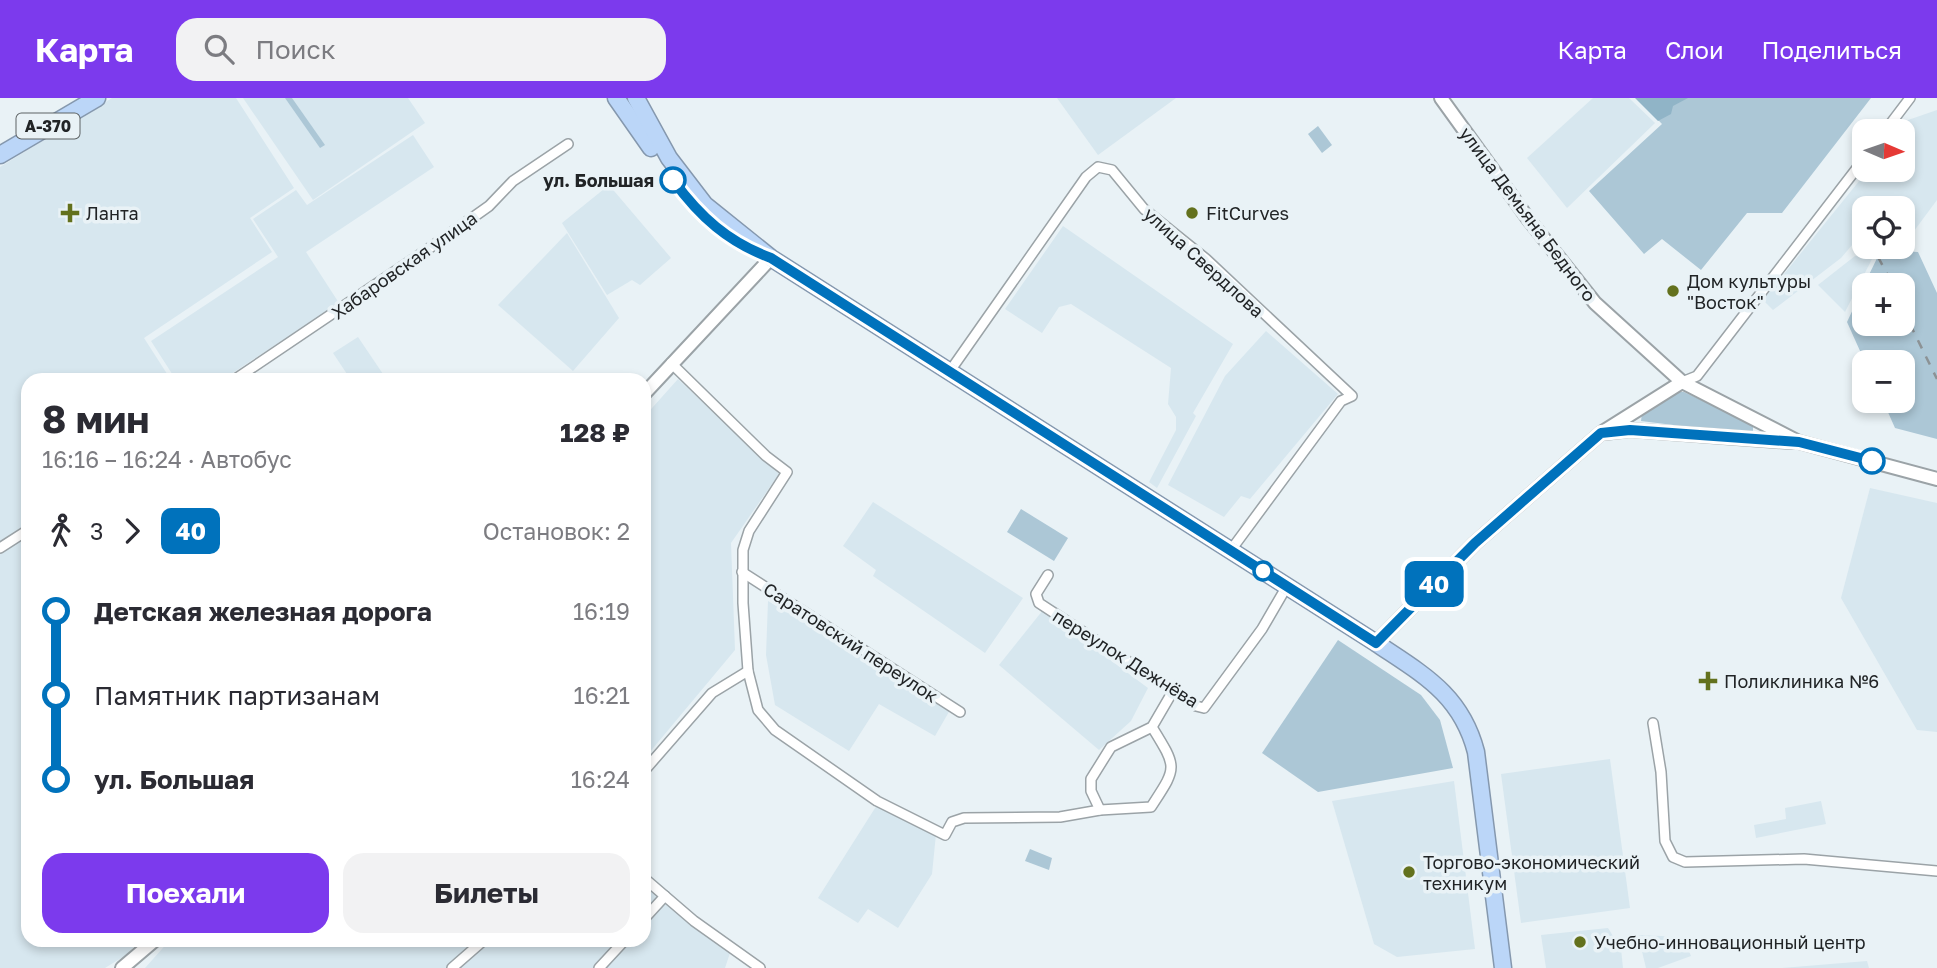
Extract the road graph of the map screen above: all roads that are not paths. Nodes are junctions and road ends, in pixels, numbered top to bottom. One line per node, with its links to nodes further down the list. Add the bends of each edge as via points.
1 (97, 98): 10 (highway, А-370)
2 (616, 98): 8 (highway)
3 (623, 98): 8 (highway)
4 (636, 98): 12 (highway, via 669,158 705,205)
5 (1441, 98): 16 (street, улица Демьяна Бедного, via 1595,303)
6 (1910, 98): 7 (street)
7 (1894, 119)
8 (639, 129): 12 (highway, via 698,213 741,247)
9 (568, 144): 15 (street, Хабаровская улица, via 513,181 489,206 434,245)
10 (0, 155)
11 (1852, 175): 16 (street, via 1697,376)
12 (771, 258): 13 (street); 14 (highway)
13 (671, 363): 17 (street); 24 (street, via 787,472 749,531)
14 (950, 371): 23 (highway); 23 (street, улица Свердлова, via 1086,177 1098,167 1112,170 1144,209 1206,259 1352,396 1340,401)
15 (244, 373)
16 (1682, 382): 18 (street); 19 (street, улица Демьяна Бедного)
17 (651, 386)
18 (1601, 433): 19 (street, via 1630,430); 27 (street, via 1475,543)
19 (1799, 442): 20 (street)
20 (1937, 479)
21 (21, 534): 22 (street)
22 (0, 548)
23 (1231, 550): 26 (highway)
24 (742, 572): 28 (street); 30 (street, Саратовский переулок)
25 (1048, 575): 29 (street, переулок Дежнёва, via 1036,594 1039,603)
26 (1287, 586): 27 (highway); 29 (street, переулок Дежнёва, via 1262,629 1204,708)
27 (1376, 643): 46 (highway, via 1443,690 1471,732)
28 (748, 671): 33 (street, via 712,693); 34 (street, via 758,710 775,730 877,801 945,835 952,822 964,818 1060,817)
29 (1173, 691): 32 (street)
30 (960, 712)
31 (1653, 723): 35 (street, via 1665,841 1672,857 1685,862 1804,859)
32 (1152, 727): 34 (street, via 1111,747 1091,779); 34 (street, via 1169,755 1171,775 1151,807)
33 (651, 763)
34 (1100, 810)
35 (1937, 871)
36 (651, 884): 37 (street)
37 (665, 897): 38 (street); 45 (street)
38 (651, 912)
39 (147, 947): 42 (street)
40 (476, 947): 43 (street)
41 (618, 947): 44 (street)
42 (123, 968)
43 (452, 968)
44 (599, 968)
45 (761, 968)
46 (1503, 968)

